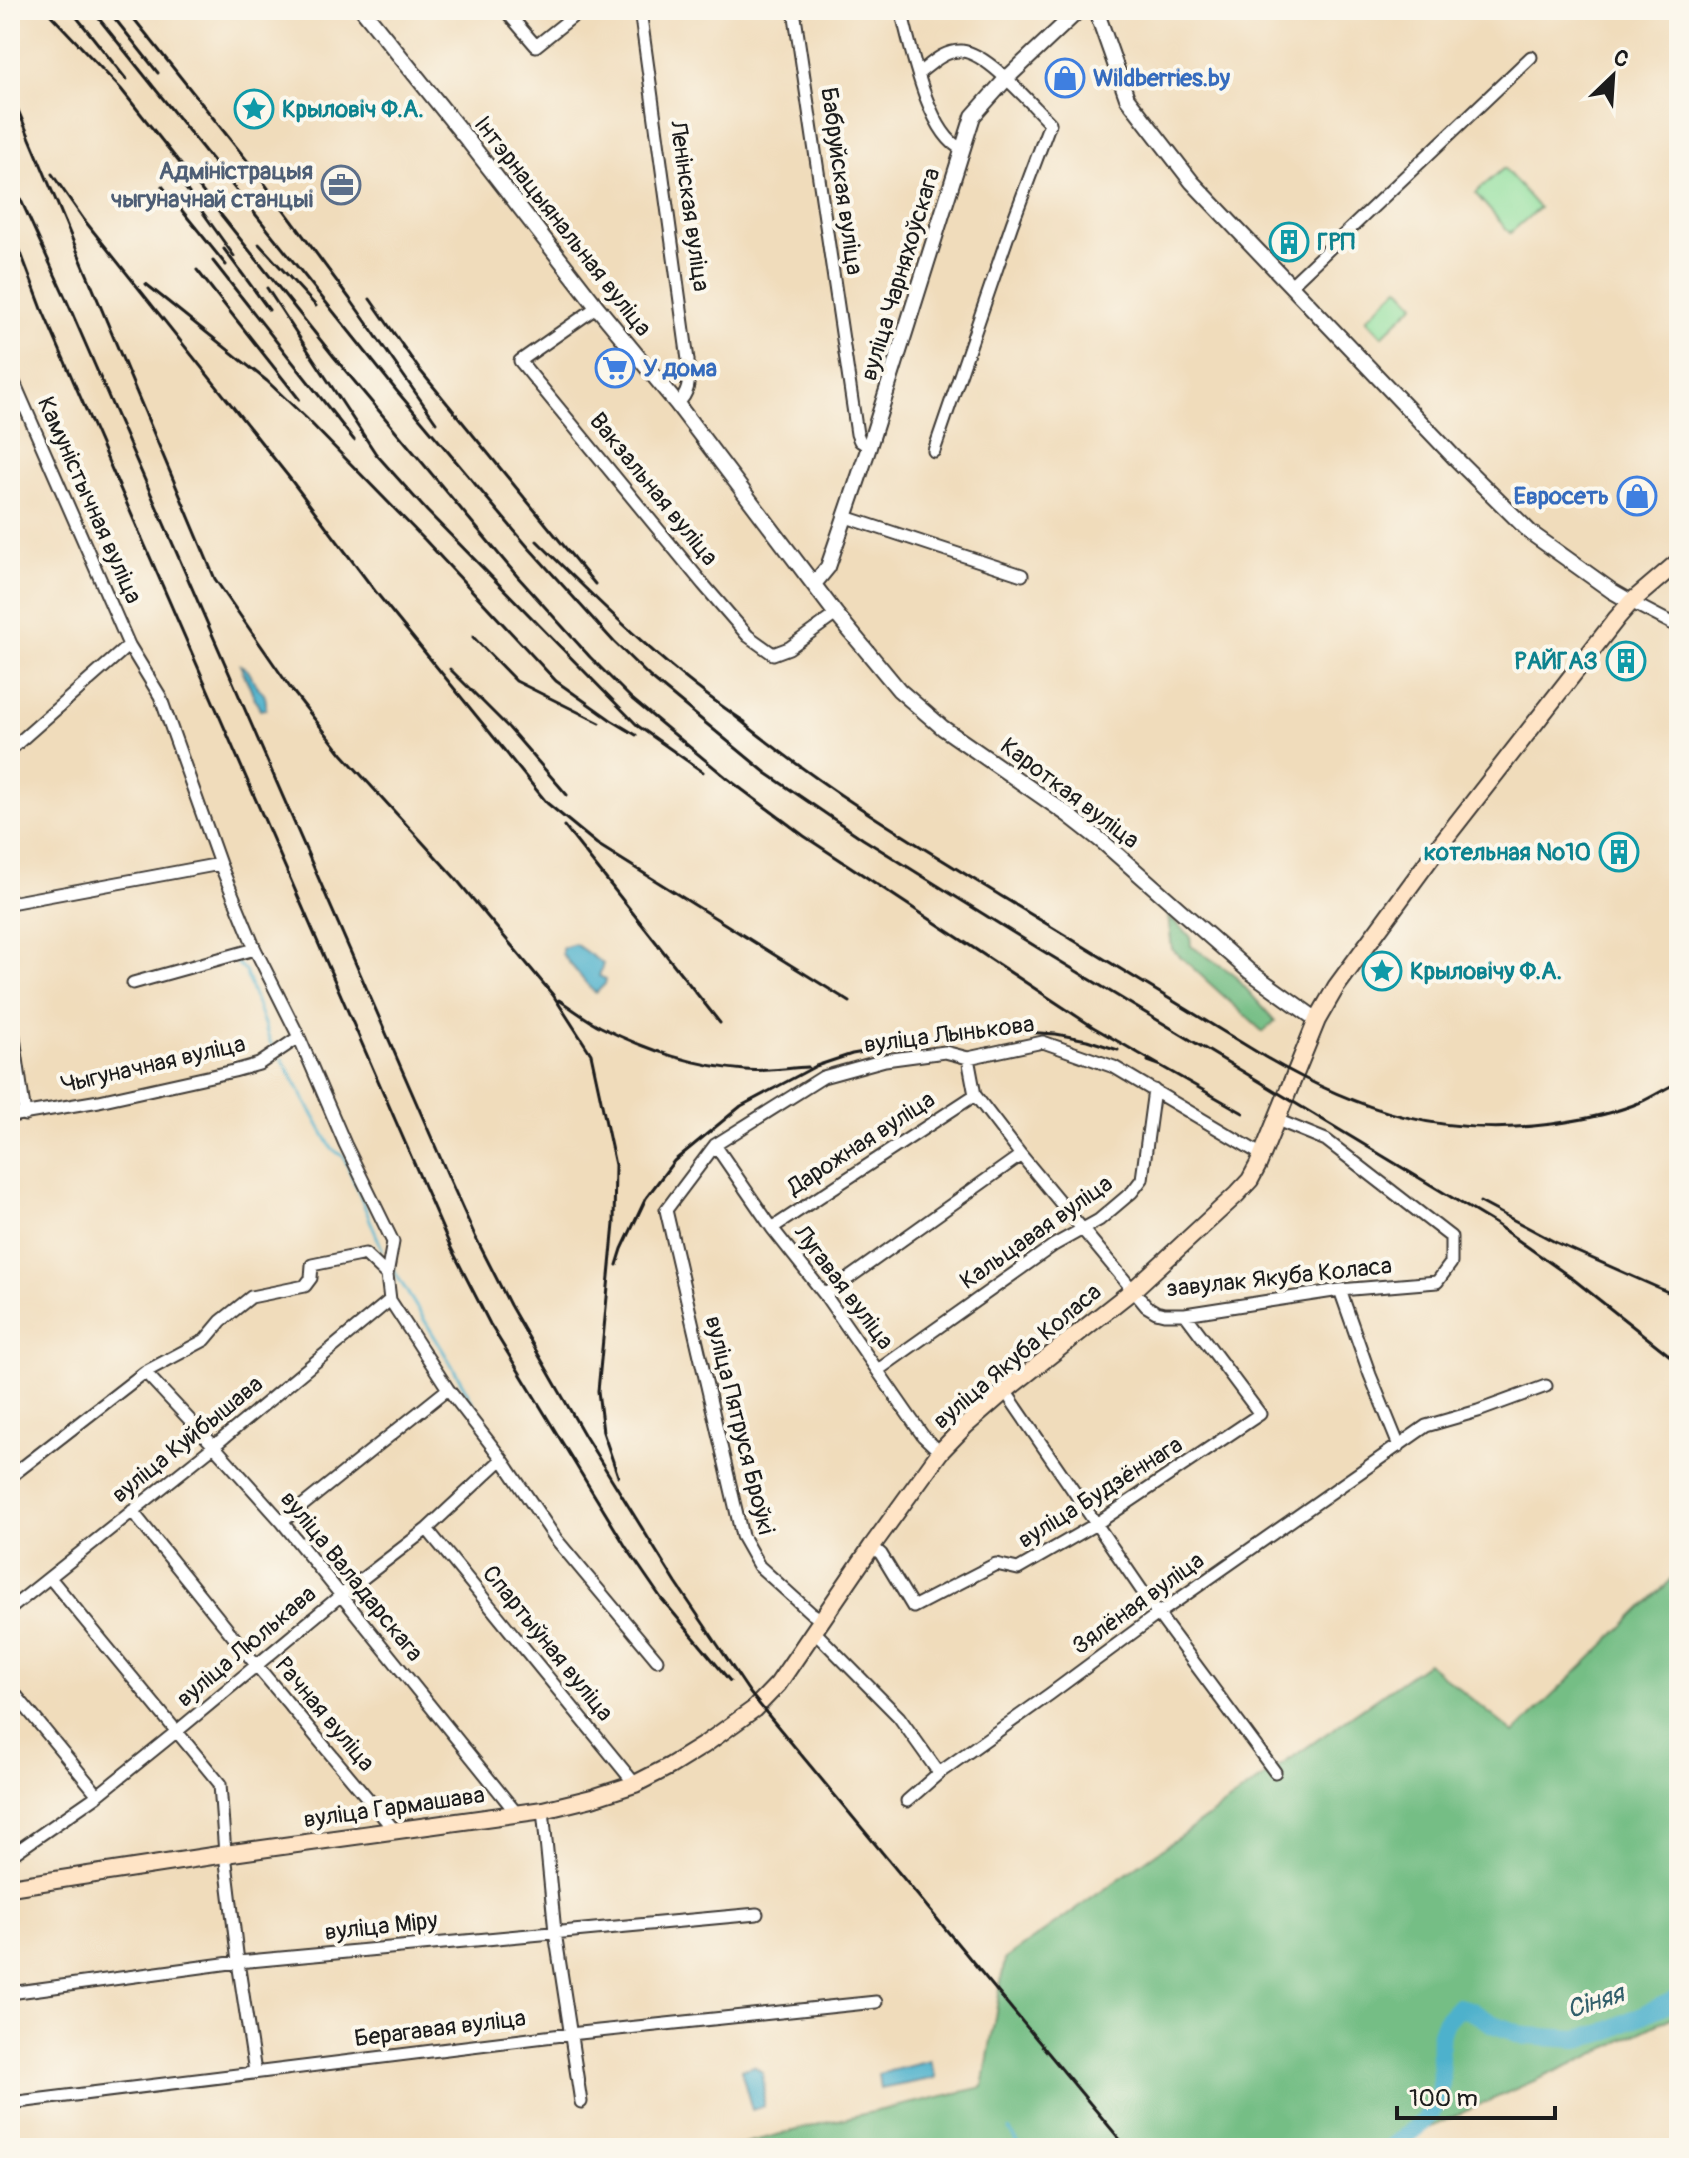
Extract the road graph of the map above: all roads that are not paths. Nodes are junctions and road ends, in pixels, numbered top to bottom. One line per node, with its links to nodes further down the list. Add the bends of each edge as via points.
1 (505, 10): 2 (street, via 536,46)
2 (576, 10)
3 (640, 10): 16 (street, Ленінская вуліца, via 688,360 687,395)
4 (794, 10): 17 (street, Бабруйская вуліца, via 857,434)
5 (901, 10): 10 (street)
6 (1079, 10): 11 (street, вуліца Чарняхоўскага)
7 (1096, 10): 13 (street, via 1127,98 1192,182)
8 (365, 11): 14 (street, Інтэрнацыянальная вуліца)
9 (1531, 57): 13 (street)
10 (918, 74): 11 (street, via 945,54 962,51); 12 (street, via 939,127)
11 (1006, 79): 12 (street, вуліца Чарняхоўскага, via 973,116); 18 (street, via 1050,123)
12 (962, 149): 17 (street, вуліца Чарняхоўскага)
13 (1290, 286): 23 (street, via 1531,533)
14 (597, 307): 16 (street, Інтэрнацыянальная вуліца); 24 (street, Вакзальная вуліца, via 520,361 748,636 773,654)
15 (10, 373): 26 (street, Камуністычная вуліца)
16 (677, 404): 22 (street, Інтэрнацыянальная вуліца)
17 (869, 447): 19 (street, вуліца Чарняхоўскага)
18 (934, 451)
19 (846, 517): 21 (street); 22 (street, вуліца Чарняхоўскага, via 828,567)
20 (1679, 561): 23 (main road, вуліца Якуба Коласа)
21 (1022, 575)
22 (814, 584): 24 (street, Кароткая вуліца)
23 (1631, 602): 25 (street); 33 (main road, вуліца Якуба Коласа, via 1443,841)
24 (836, 614): 33 (street, Кароткая вуліца, via 919,709 1092,833 1249,971)
25 (1679, 627)
26 (129, 645): 27 (street); 28 (street, Камуністычная вуліца, via 160,696)
27 (10, 750)
28 (220, 864): 29 (street); 30 (street, Камуністычная вуліца)
29 (10, 903)
30 (255, 949): 31 (street); 34 (street, Камуністычная вуліца)
31 (133, 983)
32 (10, 1009): 38 (street)
33 (1317, 1020): 40 (main road, вуліца Якуба Коласа)
34 (299, 1037): 38 (street, Чыгуначная вуліца, via 259,1064); 47 (street, Камуністычная вуліца, via 393,1242)
35 (968, 1058): 36 (street, вуліца Лынькова, via 1043,1042 1114,1067); 37 (street, завулак Якуба Коласа); 41 (street, вуліца Лынькова, via 945,1052 885,1060 823,1077)
36 (1154, 1090): 43 (street, вуліца Лынькова); 46 (street, Кальцавая вуліца, via 1142,1179)
37 (975, 1095): 42 (street, завулак Якуба Коласа); 45 (street, Дарожная вуліца)
38 (25, 1115): 39 (street, Чыгуначная вуліца)
39 (10, 1116)
40 (1277, 1120): 43 (main road, вуліца Якуба Коласа); 49 (street, завулак Якуба Коласа, via 1326,1140 1451,1237 1451,1263 1437,1282)
41 (715, 1145): 44 (street, вуліца Лынькова); 45 (street, Лугавая вуліца)
42 (1021, 1155): 46 (street, завулак Якуба Коласа); 50 (street)
43 (1262, 1155): 48 (main road, вуліца Якуба Коласа, via 1236,1195)
44 (666, 1210): 72 (street, вуліца Пятруся Броўкі, via 742,1536 759,1566 811,1613)
45 (772, 1228): 50 (street, Лугавая вуліца)
46 (1084, 1229): 48 (street, завулак Якуба Коласа); 53 (street, Кальцавая вуліца)
47 (387, 1275): 51 (street, Камуністычная вуліца); 54 (street, via 365,1254 312,1265 305,1286 251,1297 205,1340)
48 (1133, 1290): 52 (street, завулак Якуба Коласа, via 1156,1312); 57 (main road, вуліца Якуба Коласа)
49 (1340, 1290): 52 (street, завулак Якуба Коласа); 59 (street)
50 (825, 1295): 53 (street, Лугавая вуліца)
51 (390, 1300): 56 (street); 58 (street, вуліца Куйбышава)
52 (1185, 1314): 65 (street, вуліца Будзённага, via 1260,1414)
53 (878, 1370): 60 (street, Лугавая вуліца)
54 (145, 1372): 58 (street, вуліца Валадарскага); 62 (street)
55 (1546, 1386): 59 (street, Зялёная вуліца, via 1426,1426)
56 (448, 1389): 61 (street); 64 (street)
57 (1005, 1391): 60 (main road, вуліца Якуба Коласа); 65 (street)
58 (214, 1446): 63 (street, вуліца Куйбышава); 64 (street, вуліца Валадарскага)
59 (1399, 1446): 71 (street, Зялёная вуліца)
60 (940, 1452): 67 (main road, вуліца Якуба Коласа)
61 (502, 1459): 66 (street, вуліца Люлькава); 73 (street, via 556,1539)
62 (10, 1477)
63 (132, 1511): 68 (street, вуліца Куйбышава); 74 (street, Рачная вуліца)
64 (282, 1522): 69 (street, вуліца Валадарскага)
65 (1096, 1524): 67 (street, вуліца Будзённага, via 1018,1569 996,1564 913,1607); 71 (street)
66 (427, 1529): 69 (street, вуліца Люлькава); 80 (street, Спартыўная вуліца)
67 (872, 1546): 72 (main road, вуліца Якуба Коласа)
68 (51, 1579): 70 (street, вуліца Куйбышава); 77 (street)
69 (340, 1596): 74 (street, вуліца Люлькава); 84 (street, вуліца Валадарскага)
70 (10, 1609)
71 (1158, 1614): 78 (street); 79 (street, Зялёная вуліца)
72 (818, 1626): 76 (main road, вуліца Якуба Коласа); 79 (street, вуліца Пятруся Броўкі, via 899,1717)
73 (657, 1660)
74 (257, 1666): 77 (street, вуліца Люлькава); 85 (street, Рачная вуліца)
75 (10, 1688): 81 (street)
76 (759, 1704): 80 (main road, вуліца Гармашава, via 704,1745)
77 (176, 1732): 81 (street, вуліца Люлькава); 86 (street, via 220,1784)
78 (1275, 1772)
79 (939, 1773): 82 (street, Зялёная вуліца)
80 (635, 1784): 83 (main road, вуліца Гармашава)
81 (98, 1795): 87 (street, вуліца Люлькава)
82 (907, 1801)
83 (543, 1810): 84 (main road, вуліца Гармашава); 90 (street)
84 (518, 1815): 85 (main road, вуліца Гармашава)
85 (395, 1831): 86 (main road, вуліца Гармашава)
86 (225, 1854): 88 (main road, вуліца Гармашава); 91 (street)
87 (10, 1856)
88 (10, 1887)
89 (757, 1914): 90 (street, вуліца Міру)
90 (555, 1932): 91 (street, вуліца Міру); 94 (street)
91 (238, 1962): 92 (street, вуліца Міру); 95 (street)
92 (10, 1993)
93 (876, 2002): 94 (street, Берагавая вуліца)
94 (570, 2034): 95 (street, Берагавая вуліца); 96 (street)
95 (255, 2072): 97 (street, Берагавая вуліца)
96 (581, 2102)
97 (10, 2103)

